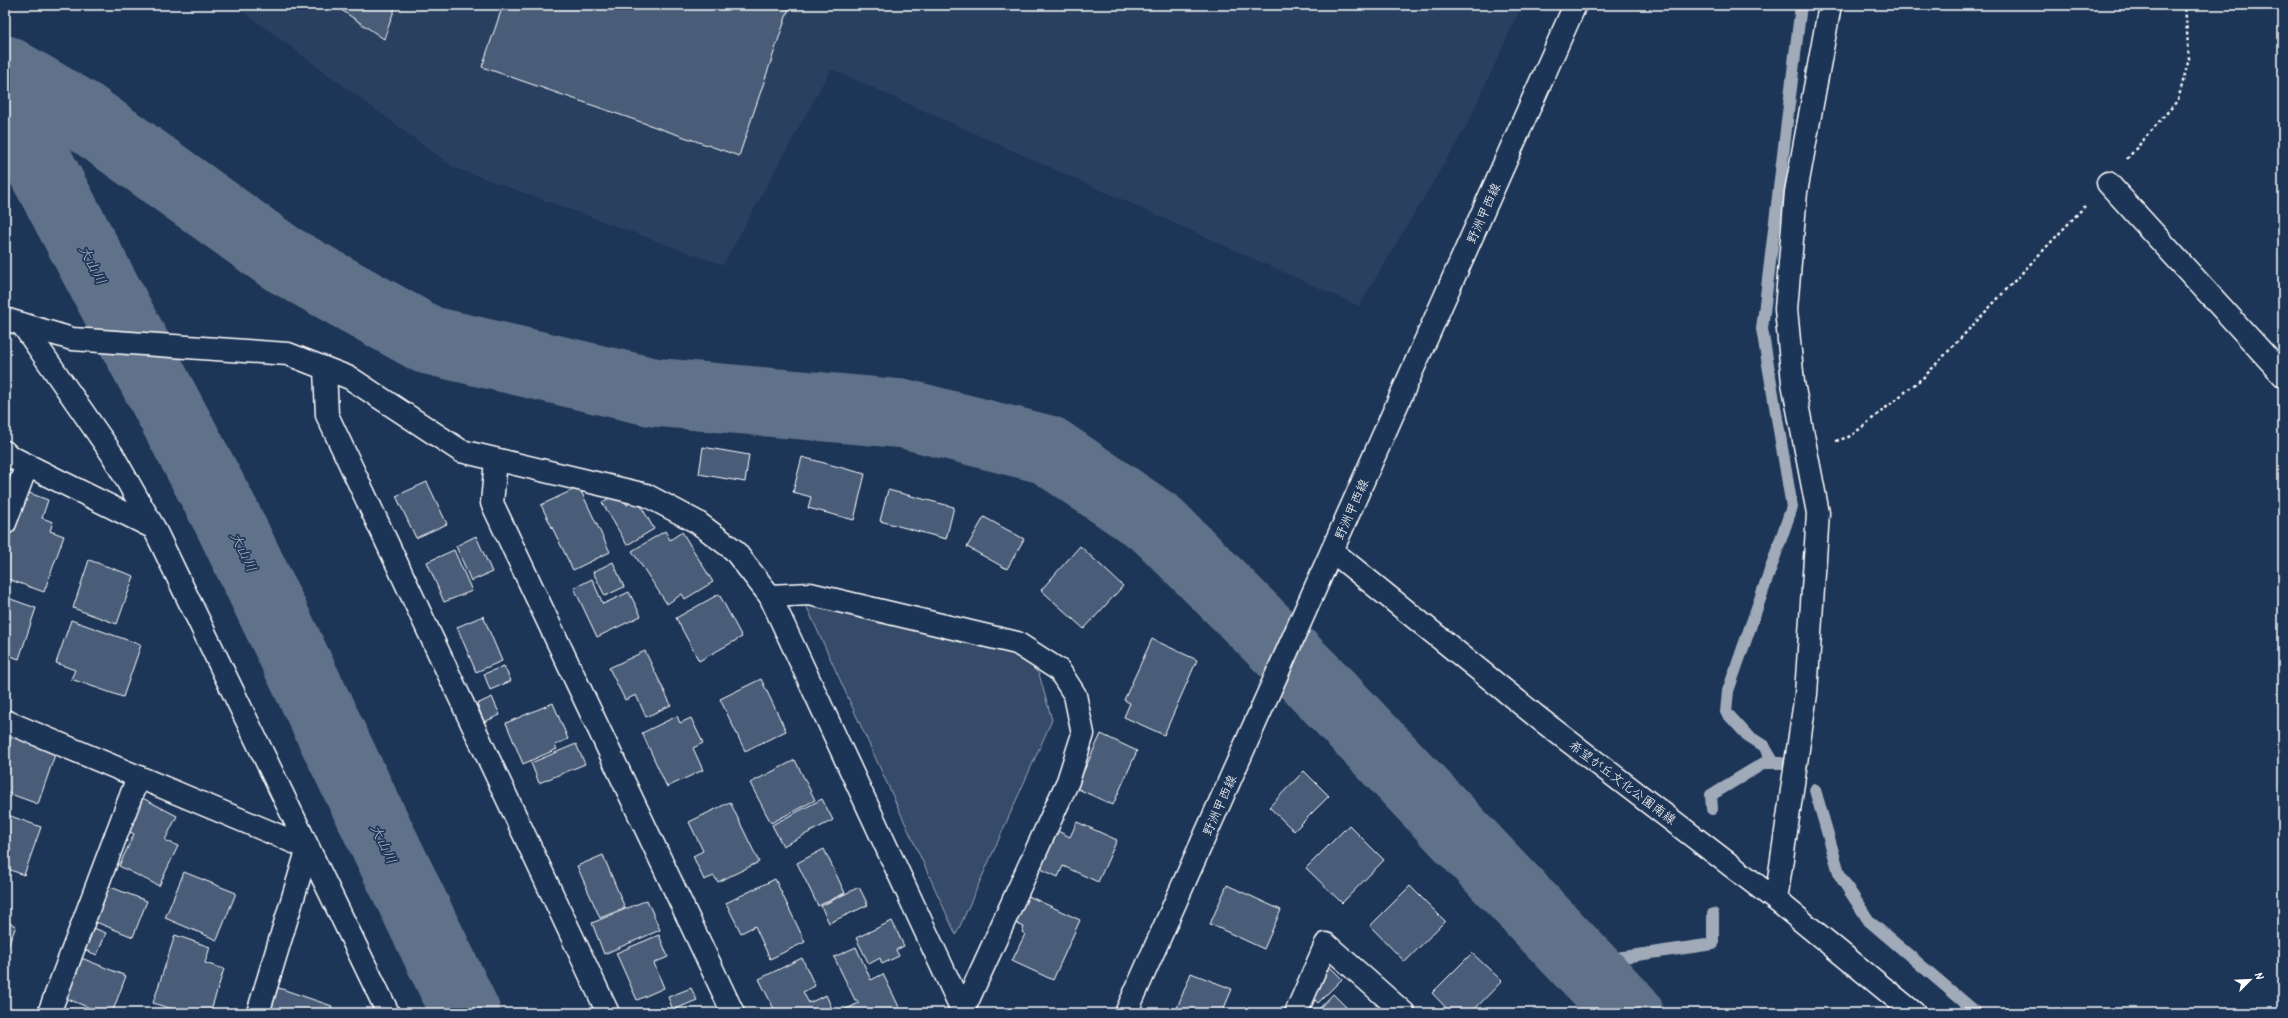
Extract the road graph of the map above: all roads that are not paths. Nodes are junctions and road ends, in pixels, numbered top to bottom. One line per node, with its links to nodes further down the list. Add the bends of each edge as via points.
1 (1576, 5): 12 (street, 野洲甲西線)
2 (1830, 5): 17 (street, via 1796,192 1786,309 1793,383 1818,513 1806,694)
3 (2108, 182): 6 (street)
4 (13, 322): 5 (street, via 72,339 288,354); 11 (street, via 112,454)
5 (325, 369): 8 (street, via 350,378 461,452); 21 (street, via 327,415)
6 (2283, 375)
7 (5, 452): 9 (street)
8 (496, 460): 13 (street, via 646,494 697,522 734,550); 22 (street, via 492,503)
9 (26, 465): 10 (street); 11 (street)
10 (5, 523)
11 (154, 528): 16 (street)
12 (1332, 551): 17 (street, 希望が丘文化公園南線, via 1541,720); 24 (street, 野洲甲西線)
13 (770, 596): 23 (street); 23 (street, via 810,594 1017,643 1059,670 1075,695 1083,734 1068,781)
14 (5, 721): 15 (street)
15 (138, 777): 16 (street); 18 (street)
16 (308, 848): 19 (street); 20 (street)
17 (1776, 900): 27 (street, 希望が丘文化公園南線)
18 (48, 1013)
19 (258, 1013)
20 (388, 1013)
21 (608, 1013)
22 (733, 1013)
23 (963, 1013)
24 (1126, 1013)
25 (1296, 1013): 26 (street, via 1326,944)
26 (1404, 1013)
27 (1914, 1013)

